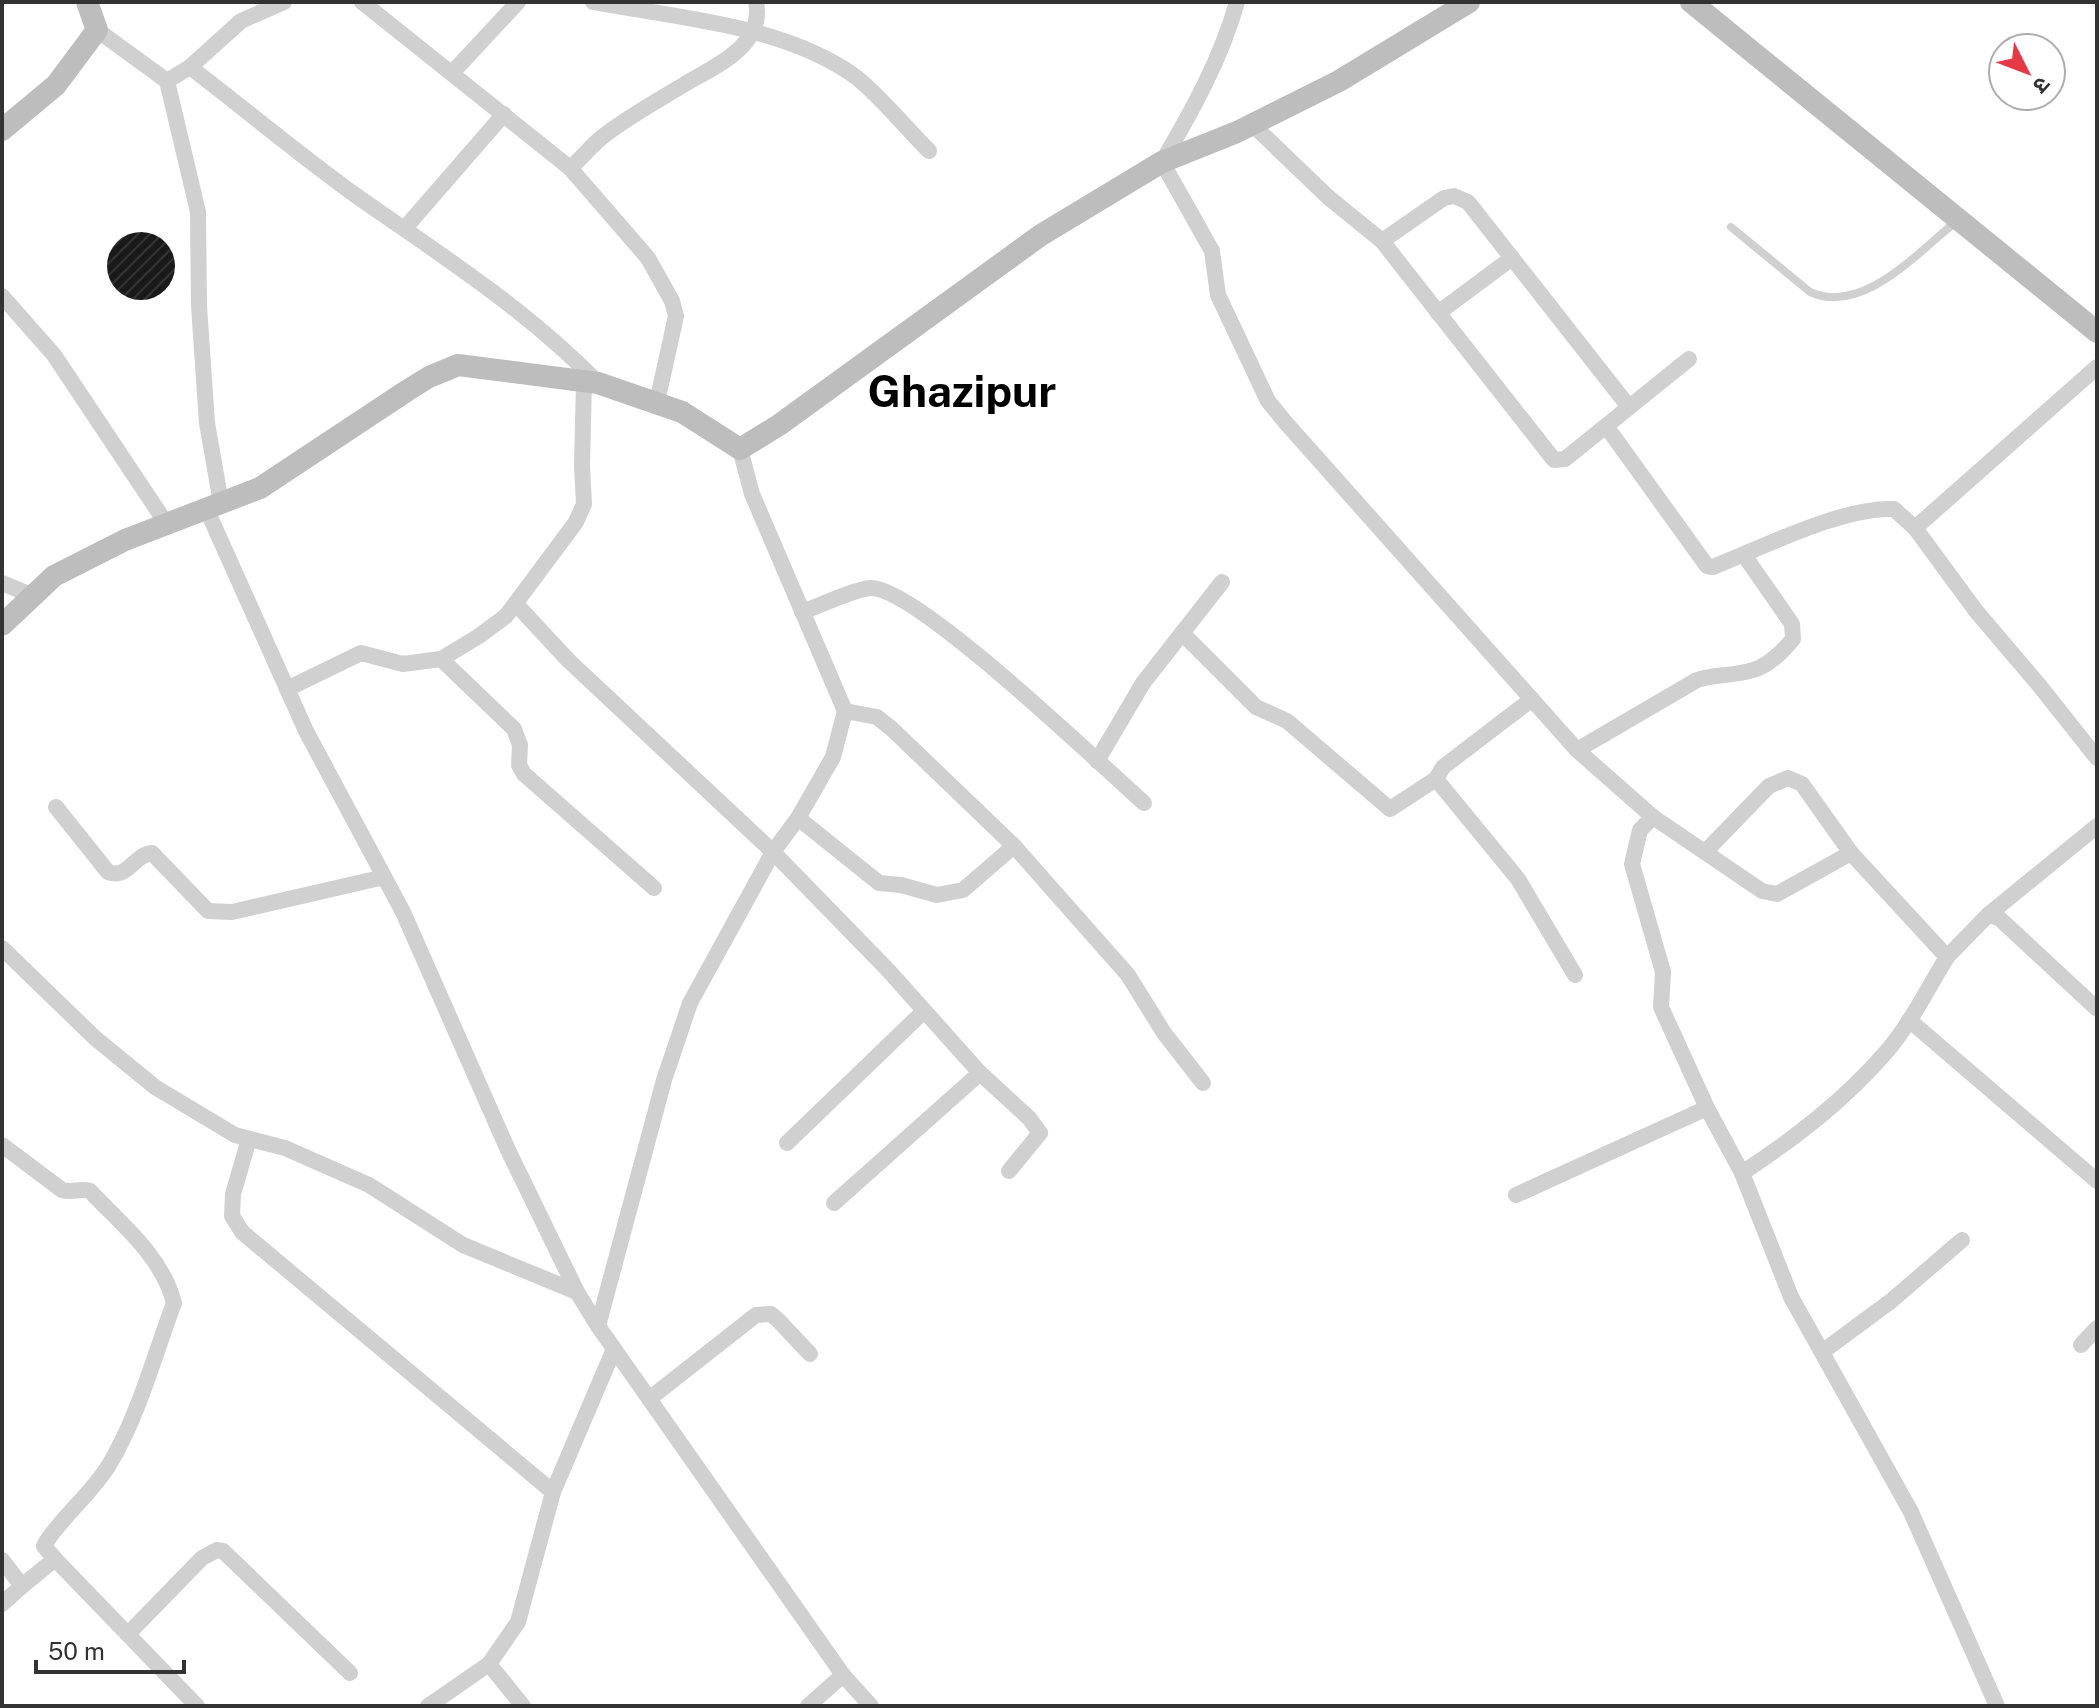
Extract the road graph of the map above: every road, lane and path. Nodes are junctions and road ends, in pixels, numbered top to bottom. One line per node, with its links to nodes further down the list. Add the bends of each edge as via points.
1 (87, 2): 10 (street)
2 (284, 2): 12 (street, via 241,21)
3 (362, 2): 13 (street)
4 (518, 2): 13 (street)
5 (593, 2): 11 (street)
6 (756, 2): 11 (street)
7 (1237, 2): 19 (street, via 1194,108)
8 (1469, 2): 16 (street, via 1339,81)
9 (1691, 2): 21 (street)
10 (97, 30): 14 (street); 17 (street, via 56,85)
11 (753, 32): 18 (street, via 819,55 857,78); 20 (street, via 718,67 600,139)
12 (190, 67): 14 (street); 23 (street)
13 (452, 73): 15 (street)
14 (167, 81): 36 (street, via 198,212)
15 (504, 114): 20 (street); 23 (street)
16 (1253, 125): 19 (street); 24 (street)
17 (2, 130)
18 (929, 151)
19 (1162, 162): 35 (street, via 1041,235); 49 (street, via 1212,251 1218,295 1268,401)
20 (570, 168): 32 (street, via 648,258 672,301 676,316)
21 (1959, 219): 22 (lane, via 1879,284 1844,299 1824,299 1810,292); 28 (street)
22 (1731, 227)
23 (405, 228): 31 (street, via 460,265 571,355)
24 (1382, 241): 25 (street, via 1454,196 1468,202); 27 (street)
25 (1512, 258): 27 (street); 33 (street)
26 (2, 296): 37 (street, via 54,355)
27 (1438, 313): 34 (street, via 1554,460 1565,459)
28 (2097, 332)
29 (1689, 359): 33 (street)
30 (2097, 367): 38 (street)
31 (591, 382): 32 (street); 36 (street, via 458,365 408,390 260,488); 43 (street, via 582,450 584,504)
32 (657, 402): 35 (street)
33 (1629, 407): 34 (street)
34 (1606, 426): 39 (street, via 1707,566)
35 (740, 449): 44 (street, via 752,494)
36 (213, 506): 37 (street); 48 (street)
37 (166, 523): 42 (street, via 90,556 54,576)
38 (1915, 528): 39 (street, via 1894,509 1879,509 1820,524); 52 (street)
39 (1744, 555): 51 (street, via 1792,624 1795,634 1785,649 1755,670 1697,680)
40 (1222, 582): 46 (street)
41 (2, 583): 42 (street)
42 (33, 596): 45 (street)
43 (516, 604): 47 (street); 61 (street, via 568,660)
44 (802, 612): 50 (street); 53 (street, via 870,587 897,596 973,651)
45 (2, 625)
46 (1182, 633): 53 (street, via 1143,683); 54 (street, via 1256,707 1287,721 1390,809)
47 (441, 659): 48 (street, via 403,664 361,653); 65 (street, via 514,729 524,774)
48 (287, 689): 64 (street)
49 (1532, 699): 51 (street); 54 (street, via 1443,767)
50 (845, 711): 58 (street, via 833,757); 60 (street, via 877,717)
51 (1577, 750): 57 (street)
52 (2097, 758)
53 (1097, 761): 55 (street)
54 (1436, 779): 69 (street, via 1518,879)
55 (1144, 803)
56 (56, 807): 64 (street, via 108,872 122,873 152,853 208,911 232,912)
57 (1653, 817): 62 (street); 75 (street, via 1640,830 1632,864 1635,882 1663,972 1661,1007)
58 (798, 818): 60 (street, via 879,883 937,895 963,890); 61 (street)
59 (2097, 826): 66 (street)
60 (1014, 846): 74 (street, via 1128,975)
61 (773, 852): 71 (street); 86 (street, via 690,1003)
62 (1705, 852): 63 (street, via 1762,891 1777,894); 63 (street, via 1769,786 1788,778 1802,784)
63 (1851, 853): 68 (street)
64 (384, 877): 85 (street)
65 (654, 888)
66 (1988, 915): 68 (street); 70 (street, via 1999,918)
67 (2, 948): 76 (street, via 95,1038 155,1087)
68 (1947, 957): 72 (street)
69 (1575, 975)
70 (2097, 1009)
71 (924, 1011): 73 (street); 77 (street)
72 (1909, 1020): 80 (street, via 1851,1090 1798,1136); 81 (street)
73 (980, 1073): 79 (street, via 1040,1133); 83 (street)
74 (1203, 1083)
75 (1707, 1108): 80 (street); 82 (street)
76 (249, 1139): 85 (street, via 285,1148 369,1185 463,1245); 93 (street, via 233,1194 232,1216 242,1232)
77 (787, 1143)
78 (2, 1145): 94 (street, via 62,1190 90,1191 155,1260 174,1303 125,1435 99,1479 44,1546)
79 (1009, 1171)
80 (1742, 1173): 90 (street, via 1791,1297)
81 (2097, 1181)
82 (1516, 1195)
83 (834, 1203)
84 (1962, 1240): 90 (street)
85 (577, 1292): 86 (street)
86 (598, 1326): 89 (street)
87 (2097, 1328): 88 (street)
88 (2081, 1345)
89 (614, 1349): 92 (street); 93 (street)
90 (1822, 1352): 107 (street, via 1911,1512)
91 (810, 1354): 92 (street, via 771,1314 756,1315)
92 (649, 1399): 101 (street)
93 (553, 1492): 99 (street, via 518,1622)
94 (55, 1559): 96 (street); 98 (street)
95 (2, 1560): 96 (street)
96 (22, 1586): 97 (street)
97 (2, 1604)
98 (128, 1634): 100 (street, via 202,1558 223,1551); 102 (street)
99 (489, 1664): 103 (street); 104 (street)
100 (350, 1673)
101 (843, 1675): 105 (street); 106 (street)
102 (197, 1706)
103 (428, 1706)
104 (523, 1706)
105 (808, 1706)
106 (871, 1706)
107 (1997, 1706)

